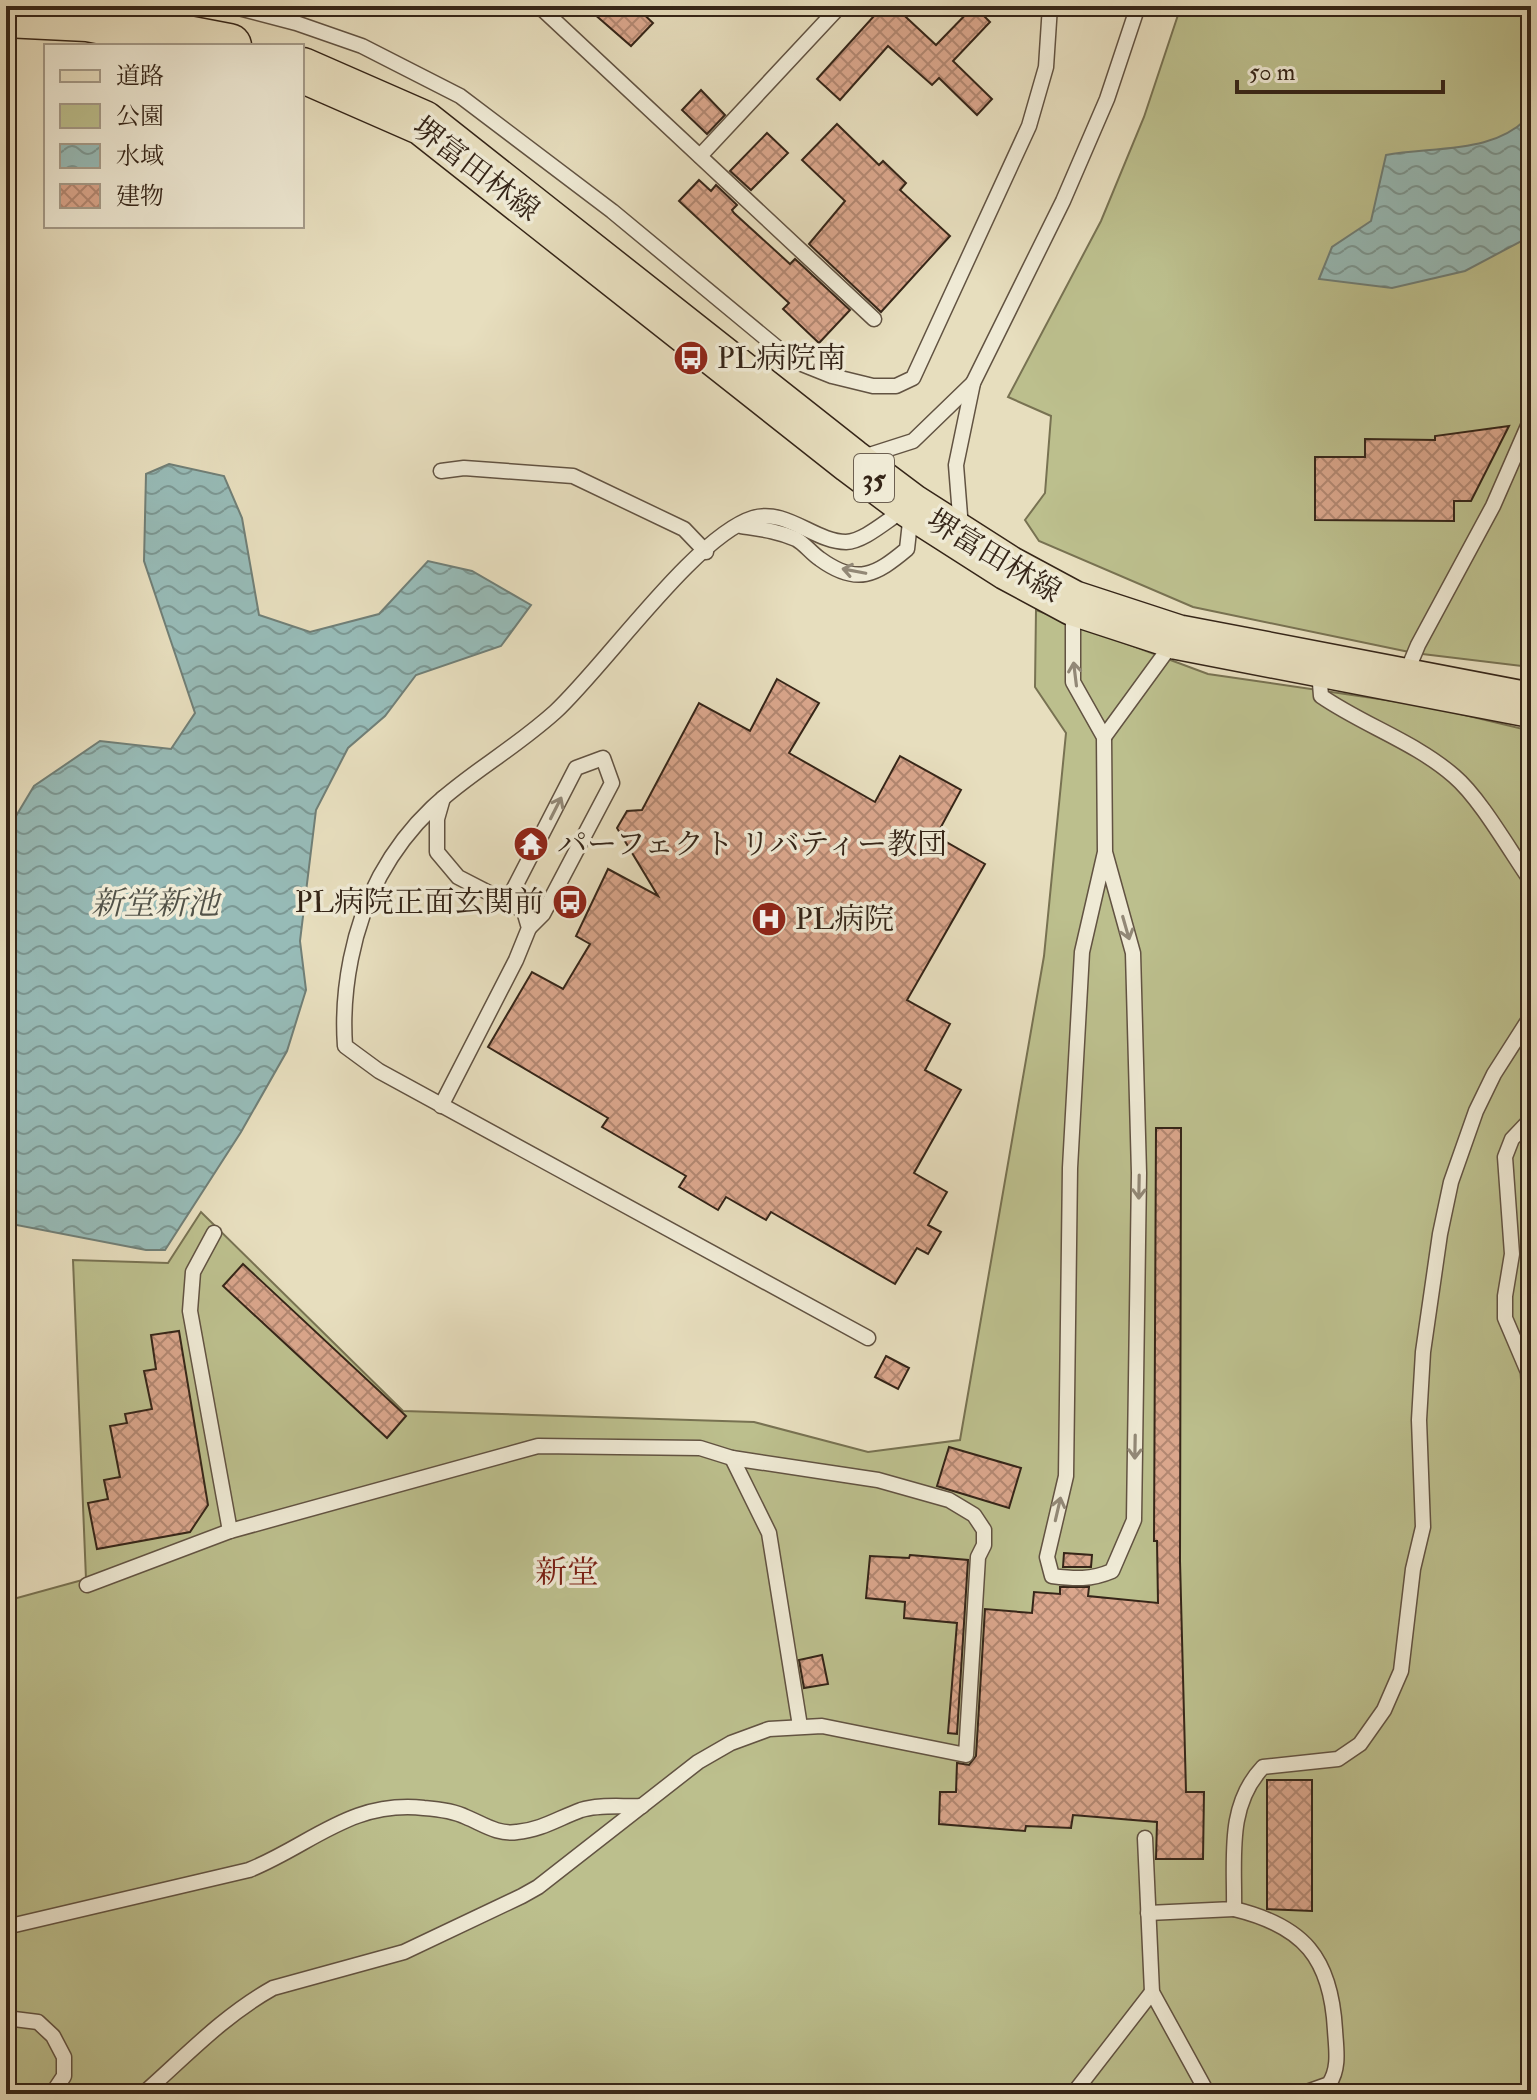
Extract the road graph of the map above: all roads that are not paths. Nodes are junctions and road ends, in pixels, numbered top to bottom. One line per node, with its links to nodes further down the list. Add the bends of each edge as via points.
1 (231, 6): 4 (lane, via 362,46 460,96 612,211 792,360 832,376 896,386 913,378 1029,126 1046,67)
2 (539, 6): 9 (lane)
3 (840, 6): 9 (lane)
4 (1050, 6)
5 (1138, 6): 11 (lane, via 1107,99 1063,201)
6 (6, 15): 7 (main road, via 87,19)
7 (218, 44)
8 (304, 71): 13 (main road, 堺富田林線 / 35, via 423,123)
9 (700, 156): 10 (lane)
10 (874, 319)
11 (973, 383): 13 (lane, via 913,441); 17 (lane, via 956,465)
12 (1531, 419): 22 (lane, via 1493,506)
13 (851, 461): 15 (main road, 堺富田林線 / 35)
14 (441, 471): 18 (lane, via 573,476 684,529)
15 (911, 506): 16 (lane, via 846,542 771,518 753,518); 16 (lane, one-way to 16, via 907,549 879,572 857,576 822,561 799,541); 17 (main road, 堺富田林線 / 35)
16 (741, 526): 18 (lane)
17 (962, 536): 19 (main road, 堺富田林線 / 35)
18 (706, 552): 25 (lane, via 554,712)
19 (1073, 603): 20 (main road, 堺富田林線 / 35); 24 (lane, one-way to 19, via 1073,682)
20 (1177, 637): 21 (main road, 堺富田林線 / 35); 24 (lane)
21 (1319, 664): 22 (main road, 堺富田林線 / 35); 27 (lane, via 1321,696 1457,778)
22 (1403, 681): 23 (main road, 堺富田林線 / 35)
23 (1531, 705)
24 (1104, 737): 26 (lane)
25 (444, 793): 28 (lane, via 437,852 458,877); 31 (lane, via 408,831 379,877 351,958 343,1022 345,1046)
26 (1105, 852): 26 (lane, one-way to 26, via 1133,953 1139,1173 1134,1520 1112,1571 1076,1580 1052,1576 1047,1557 1066,1476 1070,1168 1082,952)
27 (1531, 881)
28 (507, 902): 29 (lane, via 524,911); 29 (lane, one-way to 29, via 576,768 603,758 612,783 543,914)
29 (529, 928): 31 (lane)
30 (1531, 1016): 42 (lane, via 1476,1111 1451,1182 1440,1234 1419,1420 1423,1527 1401,1671 1384,1710 1360,1744 1338,1759 1263,1767 1246,1785 1236,1819)
31 (441, 1106): 34 (lane)
32 (1531, 1119): 35 (lane, via 1512,1139 1505,1157 1512,1254 1505,1318 1528,1372)
33 (214, 1233): 37 (lane, via 193,1272 190,1311)
34 (868, 1338)
35 (1531, 1420)
36 (732, 1458): 37 (lane, via 700,1448 538,1446); 39 (lane, via 769,1533); 39 (lane, via 878,1480 921,1492 974,1515 984,1530 966,1755)
37 (230, 1531): 38 (lane)
38 (87, 1585)
39 (800, 1726): 40 (lane, via 769,1729 731,1743)
40 (642, 1806): 44 (lane, via 583,1809 516,1833 491,1830 463,1815 389,1807 351,1815 249,1870); 49 (lane, via 522,1896 404,1952 256,1997 230,2013)
41 (1145, 1838): 43 (lane)
42 (1234, 1909): 43 (lane); 47 (lane, via 1266,1917 1309,1944 1323,1966 1333,1998 1337,2062)
43 (1148, 1913): 45 (lane)
44 (6, 1927)
45 (1152, 1992): 50 (lane); 51 (lane)
46 (6, 2018): 48 (lane, via 38,2022 53,2036 64,2057 64,2076)
47 (1324, 2089): 52 (lane)
48 (52, 2094)
49 (143, 2094)
50 (1073, 2094)
51 (1208, 2094)
52 (1301, 2094)

